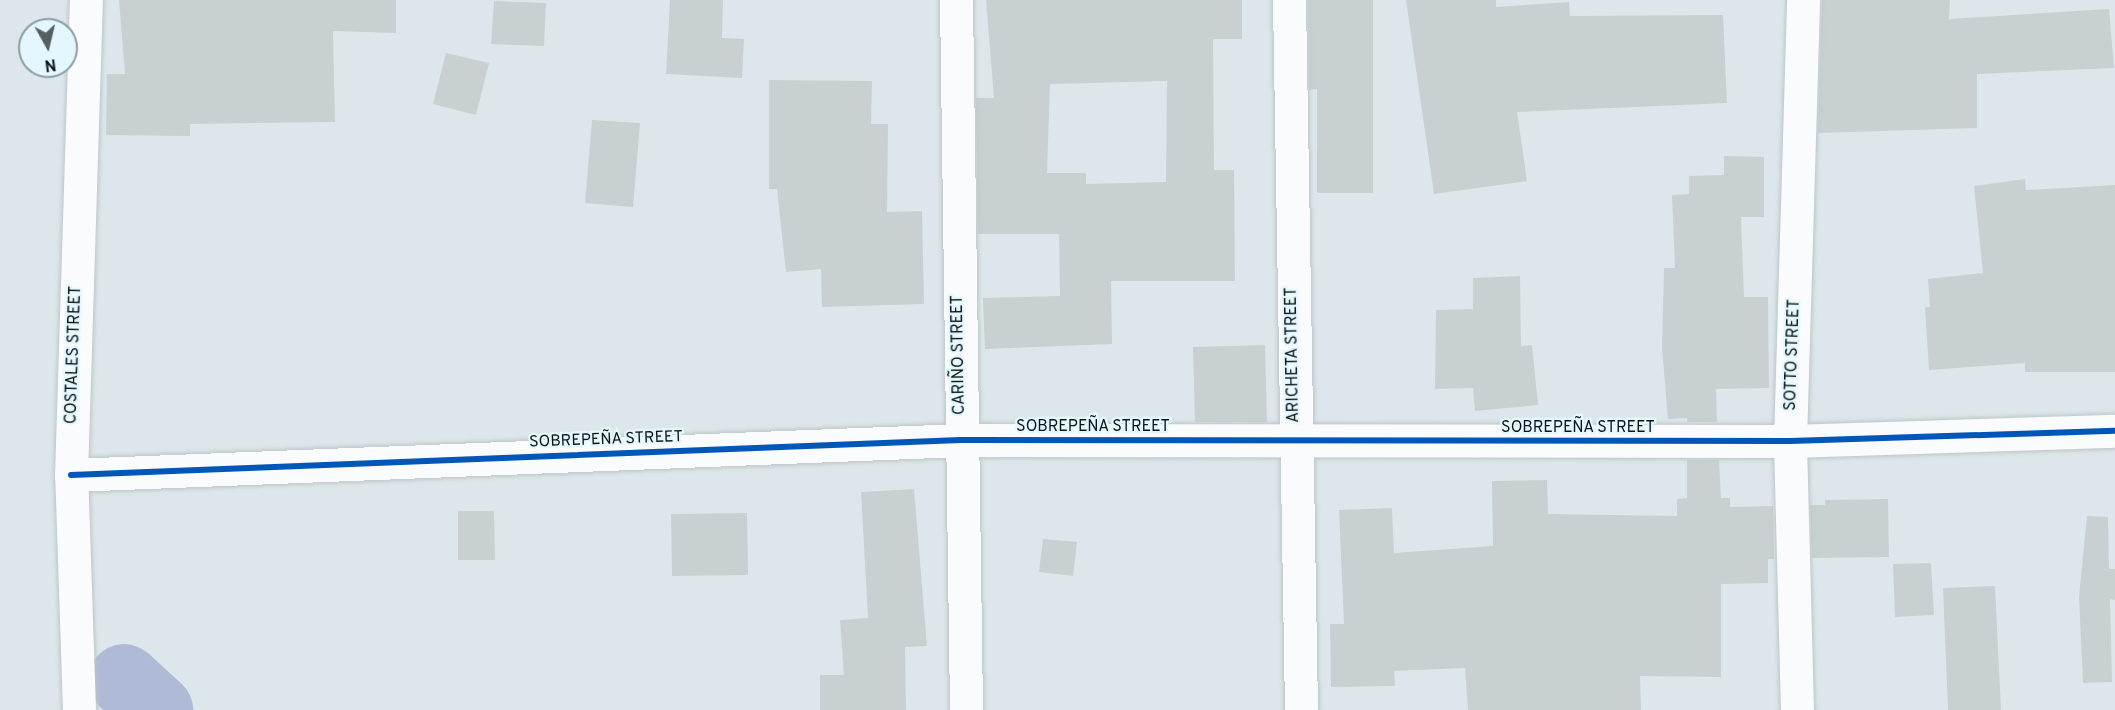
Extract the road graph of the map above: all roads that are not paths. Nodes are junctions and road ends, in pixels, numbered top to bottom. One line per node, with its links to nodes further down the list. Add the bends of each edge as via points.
1 (86, 0): 9 (street, COSTALES STREET)
2 (956, 0): 6 (street, CARIÑO STREET)
3 (1289, 0): 8 (street, ARICHETA STREET)
4 (1803, 0): 7 (street, SOTTO STREET)
5 (2115, 431): 7 (street, SOBREPEÑA STREET)
6 (960, 440): 8 (street, SOBREPEÑA STREET); 9 (street, SOBREPEÑA STREET); 11 (street, CARIÑO STREET)
7 (1790, 441): 8 (street, SOBREPEÑA STREET); 13 (street, SOTTO STREET)
8 (1294, 442): 12 (street, ARICHETA STREET)
9 (71, 475): 10 (street, COSTALES STREET)
10 (79, 710)
11 (966, 710)
12 (1301, 710)
13 (1797, 710)

